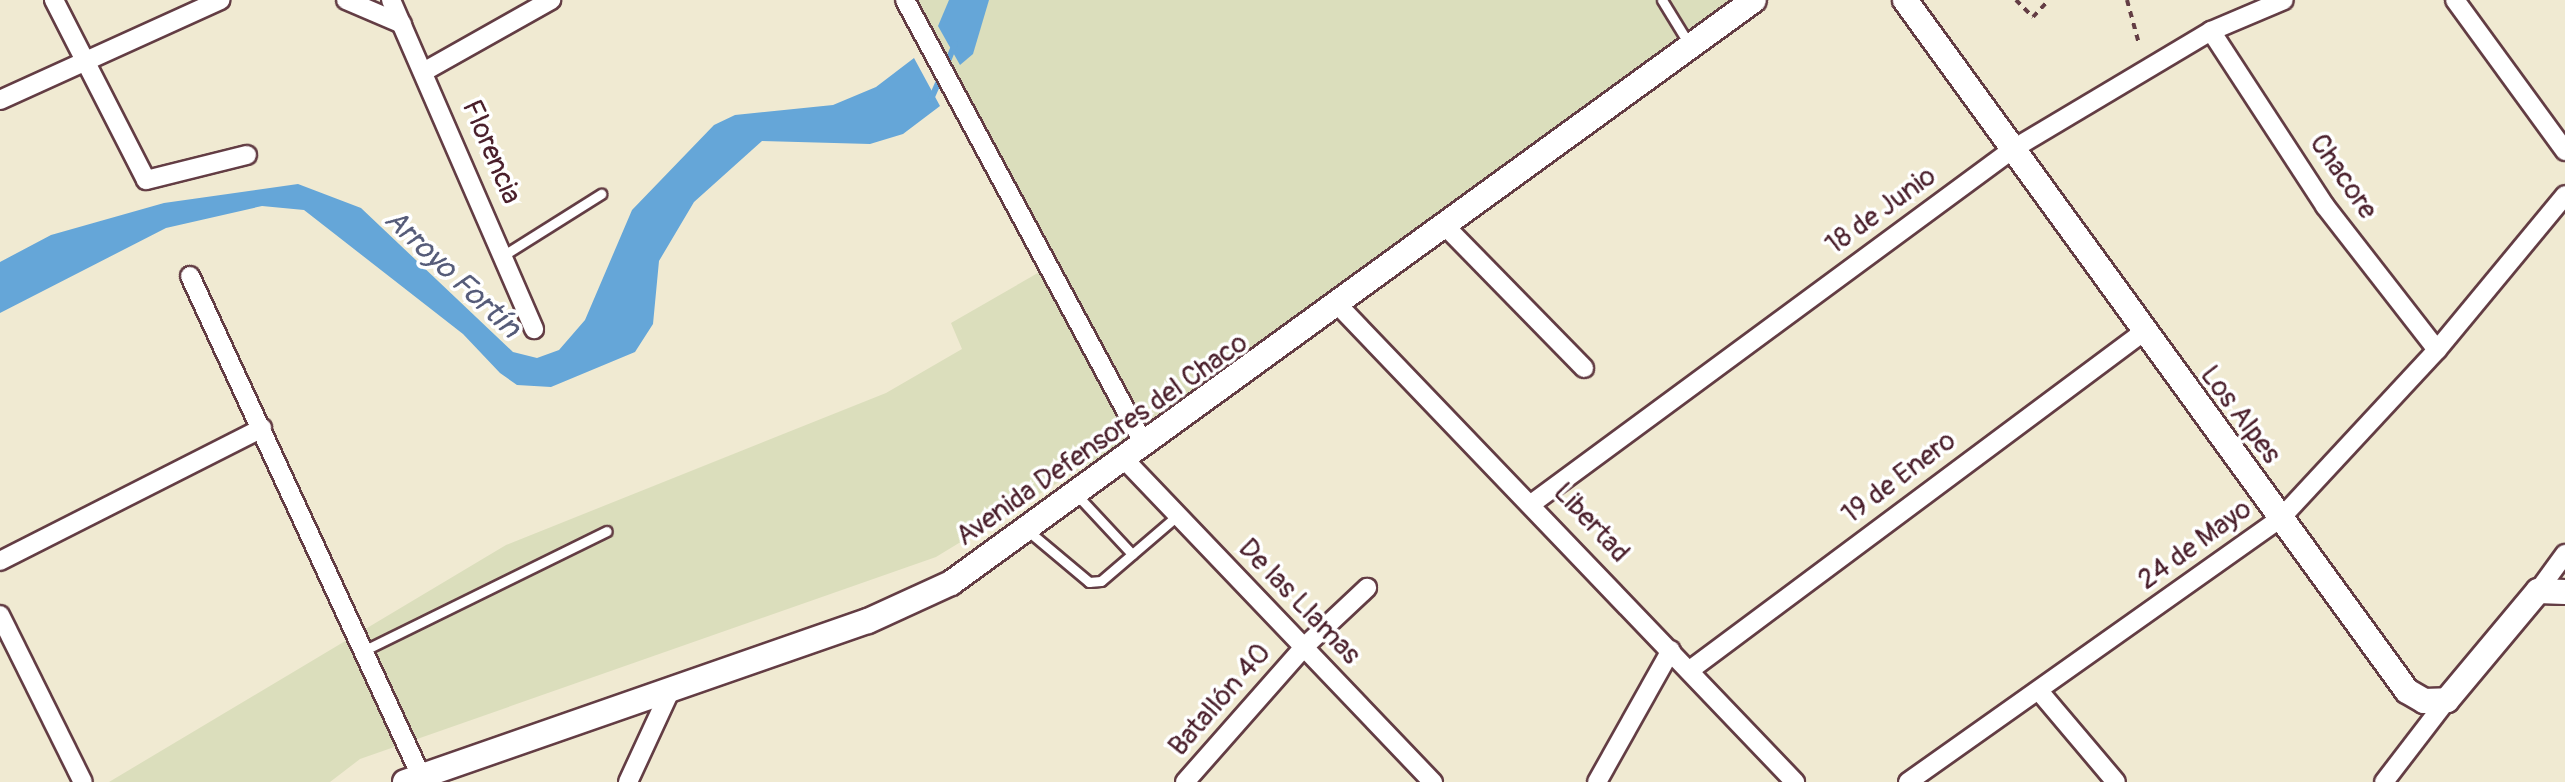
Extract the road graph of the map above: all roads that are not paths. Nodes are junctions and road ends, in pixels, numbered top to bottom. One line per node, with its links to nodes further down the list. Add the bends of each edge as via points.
1 (54, 0): 15 (street)
2 (220, 0): 15 (street)
3 (346, 0): 12 (street)
4 (391, 0): 12 (street, Florencia)
5 (551, 0): 16 (street)
6 (1662, 0): 14 (lane)
7 (1754, 0): 14 (main road, Avenida Defensores del Chaco)
8 (1905, 0): 18 (main road, Los Alpes)
9 (2284, 0): 13 (street, 18 de Junio)
10 (2455, 0): 19 (street)
11 (909, 8): 32 (street, De las Llamas)
12 (402, 24): 16 (street, Florencia)
13 (2211, 31): 18 (street, 18 de Junio); 29 (street, Chacore, via 2325,206)
14 (1691, 47): 23 (main road, Avenida Defensores del Chaco)
15 (85, 63): 17 (street); 20 (street, via 146,180)
16 (425, 71): 24 (street, Florencia)
17 (0, 100)
18 (2013, 149): 28 (main road, Los Alpes); 34 (street, 18 de Junio)
19 (2565, 151)
20 (247, 155)
21 (601, 194): 24 (lane)
22 (2565, 195): 29 (street, 24 de Mayo)
23 (1447, 228): 26 (main road, Avenida Defensores del Chaco); 30 (street)
24 (504, 255): 27 (street, Florencia)
25 (190, 276): 31 (street)
26 (1340, 307): 32 (main road, Avenida Defensores del Chaco); 34 (street, Libertad)
27 (534, 329)
28 (2142, 333): 36 (main road, Los Alpes); 49 (street, 19 de Enero)
29 (2437, 350): 36 (street, 24 de Mayo)
30 (1584, 368)
31 (262, 428): 41 (street); 47 (street)
32 (1135, 453): 33 (main road, Avenida Defensores del Chaco); 35 (street, De las Llamas)
33 (1077, 495): 37 (main road, Avenida Defensores del Chaco); 39 (lane)
34 (1534, 502): 48 (street, Libertad)
35 (1178, 515): 39 (lane); 46 (street, De las Llamas)
36 (2280, 519): 51 (street, 24 de Mayo); 52 (main road, Los Alpes, via 2407,691 2424,701)
37 (1027, 530): 39 (lane, via 1089,582); 50 (main road, Avenida Defensores del Chaco, via 901,608)
38 (607, 531): 47 (lane)
39 (1132, 554)
40 (2565, 554): 43 (street)
41 (0, 561)
42 (1367, 588): 46 (street, Batallón 40)
43 (2538, 591): 44 (main road); 52 (main road)
44 (2565, 592)
45 (0, 615): 54 (street)
46 (1303, 648): 56 (street, Batallón 40); 57 (street, De las Llamas)
47 (367, 649): 53 (street)
48 (1671, 650): 49 (street, Libertad); 58 (street)
49 (1690, 670): 59 (street, Libertad)
50 (671, 689): 53 (main road, Avenida Defensores del Chaco); 55 (street)
51 (2039, 691): 60 (street, 24 de Mayo); 61 (street)
52 (2447, 700): 62 (street)
53 (413, 779)
54 (83, 782)
55 (628, 782)
56 (1185, 782)
57 (1433, 782)
58 (1597, 782)
59 (1795, 782)
60 (1908, 782)
61 (2116, 782)
62 (2384, 782)

